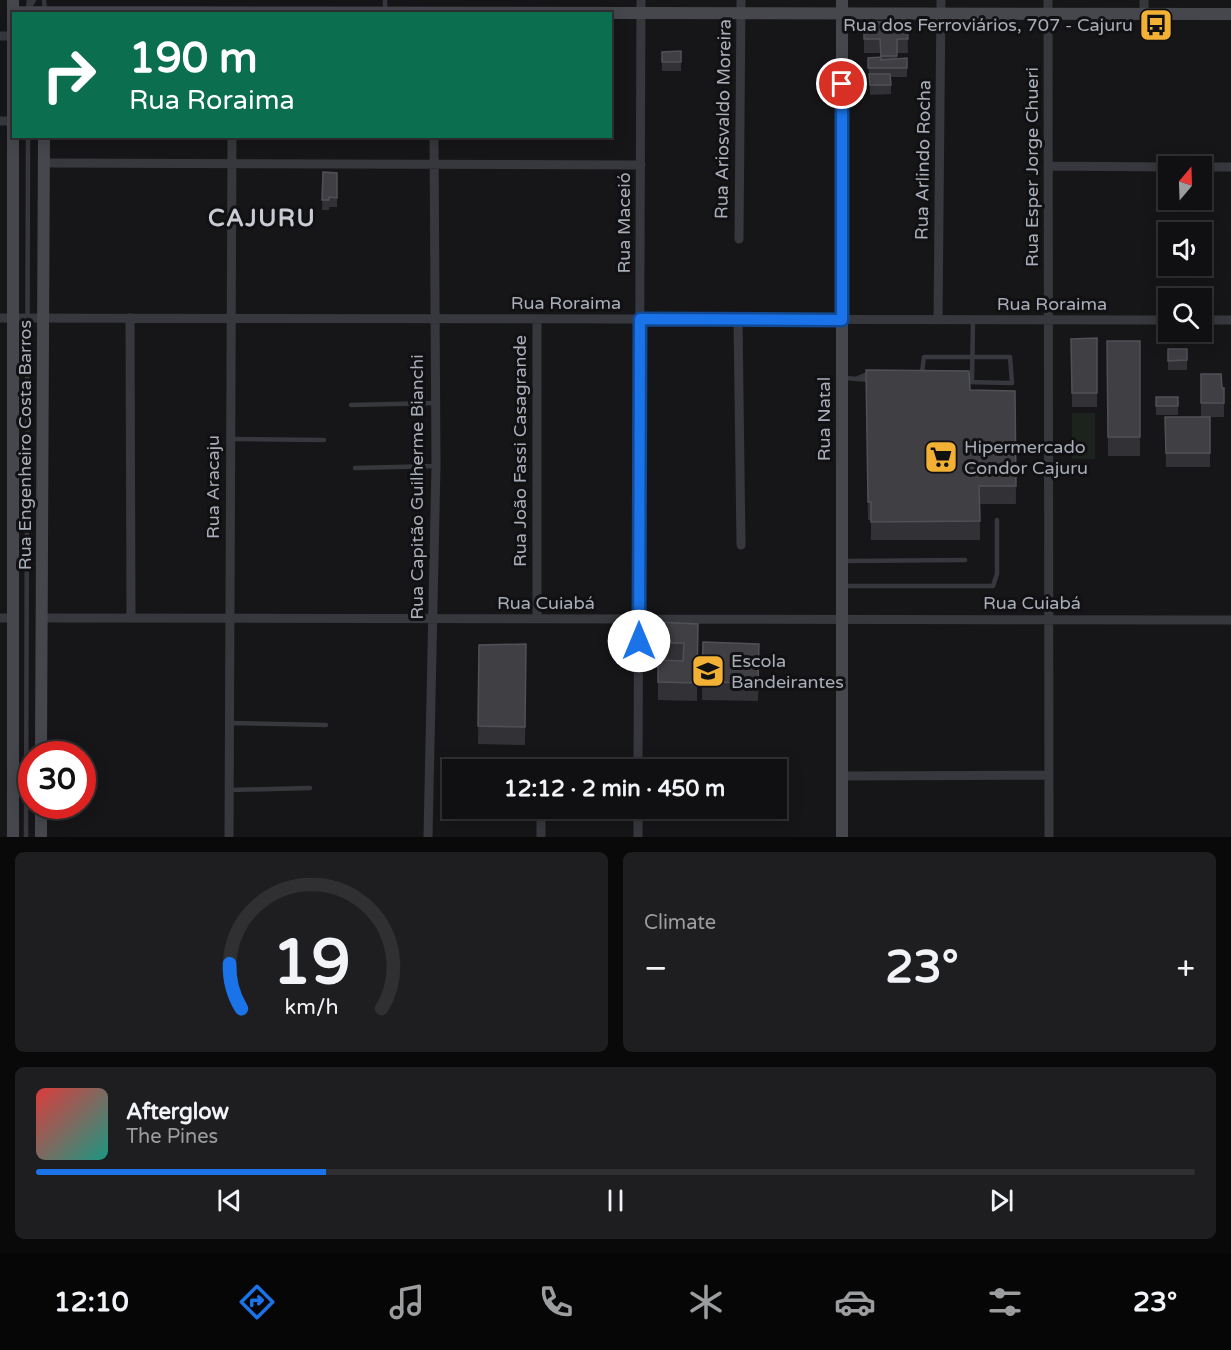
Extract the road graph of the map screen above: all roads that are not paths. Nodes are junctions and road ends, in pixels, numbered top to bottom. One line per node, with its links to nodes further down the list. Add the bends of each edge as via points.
1 (34, 0): 12 (lane)
2 (51, 0): 13 (street)
3 (82, 0): 14 (street)
4 (741, 0): 18 (street, Rua Ariosvaldo Moreira)
5 (842, 0): 19 (street, Rua Natal)
6 (941, 0): 20 (street, Rua Arlindo Rocha)
7 (1048, 0): 21 (street, Rua Esper Jorge Chueri)
8 (1144, 0): 22 (street)
9 (13, 6): 12 (street)
10 (385, 6): 15 (street); 16 (street)
11 (641, 6): 17 (street); 18 (street); 32 (street, Rua Maceió)
12 (28, 8): 13 (street)
13 (44, 8): 14 (street)
14 (94, 12)
15 (256, 12)
16 (430, 12)
17 (466, 12)
18 (741, 13): 19 (street); 37 (street, Rua Ariosvaldo Moreira)
19 (842, 13): 20 (street); 48 (street, Rua Natal)
20 (941, 13): 21 (street); 49 (street, Rua Arlindo Rocha)
21 (1048, 14): 22 (street); 33 (street, Rua Esper Jorge Chueri)
22 (1144, 14): 23 (street)
23 (1231, 14)
24 (13, 138): 39 (street, Rua Engenheiro Costa Barros)
25 (28, 138): 40 (lane)
26 (44, 138): 29 (street, Rua Engenheiro Costa Barros)
27 (232, 138): 30 (street, Rua Aracaju)
28 (434, 138): 31 (street, Rua Capitão Guilherme Bianchi)
29 (44, 164): 30 (street); 41 (street, Rua Engenheiro Costa Barros)
30 (232, 164): 31 (street); 43 (street, Rua Aracaju)
31 (433, 165): 32 (street); 44 (street, Rua Capitão Guilherme Bianchi)
32 (641, 165): 46 (street, Rua Maceió)
33 (1048, 166): 34 (street); 51 (street, Rua Esper Jorge Chueri)
34 (1158, 167)
35 (1212, 167): 36 (street)
36 (1231, 167)
37 (739, 239)
38 (0, 318): 39 (street, Rua Roraima)
39 (14, 318): 40 (street, Rua Roraima); 75 (street, Rua Engenheiro Costa Barros)
40 (27, 318): 41 (street, Rua Roraima); 97 (lane)
41 (43, 318): 42 (street, Rua Roraima); 76 (street, Rua Engenheiro Costa Barros)
42 (130, 318): 43 (street, Rua Roraima); 77 (street)
43 (230, 318): 44 (street, Rua Roraima); 65 (street, Rua Aracaju)
44 (434, 319): 45 (street, Rua Roraima); 63 (street, Rua Capitão Guilherme Bianchi)
45 (537, 319): 46 (street, Rua Roraima); 80 (street, Rua João Fassi Casagrande)
46 (640, 319): 47 (street, Rua Roraima); 81 (street, Rua Maceió)
47 (738, 319): 48 (street, Rua Roraima); 70 (street)
48 (842, 320): 49 (street, Rua Roraima); 58 (street, Rua Natal)
49 (938, 320): 50 (street, Rua Roraima)
50 (973, 320): 51 (street, Rua Roraima); 55 (lane)
51 (1048, 320): 52 (street, Rua Roraima); 83 (street, Rua Esper Jorge Chueri)
52 (1158, 320)
53 (1212, 320): 54 (street)
54 (1231, 320)
55 (972, 358): 57 (lane, via 924,357 922,372); 62 (lane); 62 (lane, via 1010,357 1012,383)
56 (874, 371): 59 (lane)
57 (913, 372)
58 (842, 378): 59 (lane); 72 (street, Rua Natal)
59 (858, 378): 60 (lane)
60 (884, 380)
61 (961, 382): 62 (lane)
62 (972, 382)
63 (435, 403): 64 (lane); 67 (street, Rua Capitão Guilherme Bianchi)
64 (351, 405)
65 (230, 439): 66 (lane); 78 (street, Rua Aracaju)
66 (324, 440)
67 (436, 466): 68 (lane); 79 (street, Rua Capitão Guilherme Bianchi)
68 (355, 468)
69 (997, 520): 73 (lane, via 998,574 993,586)
70 (741, 545)
71 (965, 560): 72 (lane)
72 (842, 561): 73 (street, Rua Natal)
73 (842, 586): 82 (street, Rua Natal)
74 (0, 618): 75 (street)
75 (13, 618): 96 (street, Rua Engenheiro Costa Barros)
76 (42, 618): 77 (street, Rua Cuiabá); 87 (street, Rua Engenheiro Costa Barros)
77 (131, 618): 78 (street, Rua Cuiabá)
78 (229, 619): 79 (street, Rua Cuiabá); 85 (street, Rua Aracaju)
79 (433, 619): 80 (street, Rua Cuiabá); 100 (street, Rua Capitão Guilherme Bianchi)
80 (537, 619): 81 (street, Rua Cuiabá)
81 (639, 619): 82 (street, Rua Cuiabá); 88 (street, Rua Maceió)
82 (842, 620): 83 (street, Rua Cuiabá); 90 (street, Rua Natal)
83 (1048, 620): 84 (street, Rua Cuiabá); 89 (street, Rua Esper Jorge Chueri)
84 (1231, 620)
85 (229, 723): 86 (lane); 92 (street, Rua Aracaju)
86 (326, 725)
87 (41, 741)
88 (638, 759)
89 (1049, 775): 90 (street); 104 (street, Rua Esper Jorge Chueri)
90 (842, 776): 103 (street, Rua Natal)
91 (310, 788): 92 (lane)
92 (230, 790): 99 (street, Rua Aracaju)
93 (41, 819): 98 (street)
94 (541, 819): 101 (street)
95 (638, 819): 102 (street)
96 (13, 837)
97 (26, 837)
98 (41, 837)
99 (229, 837)
100 (428, 837)
101 (541, 837)
102 (638, 837)
103 (842, 837)
104 (1049, 837)

